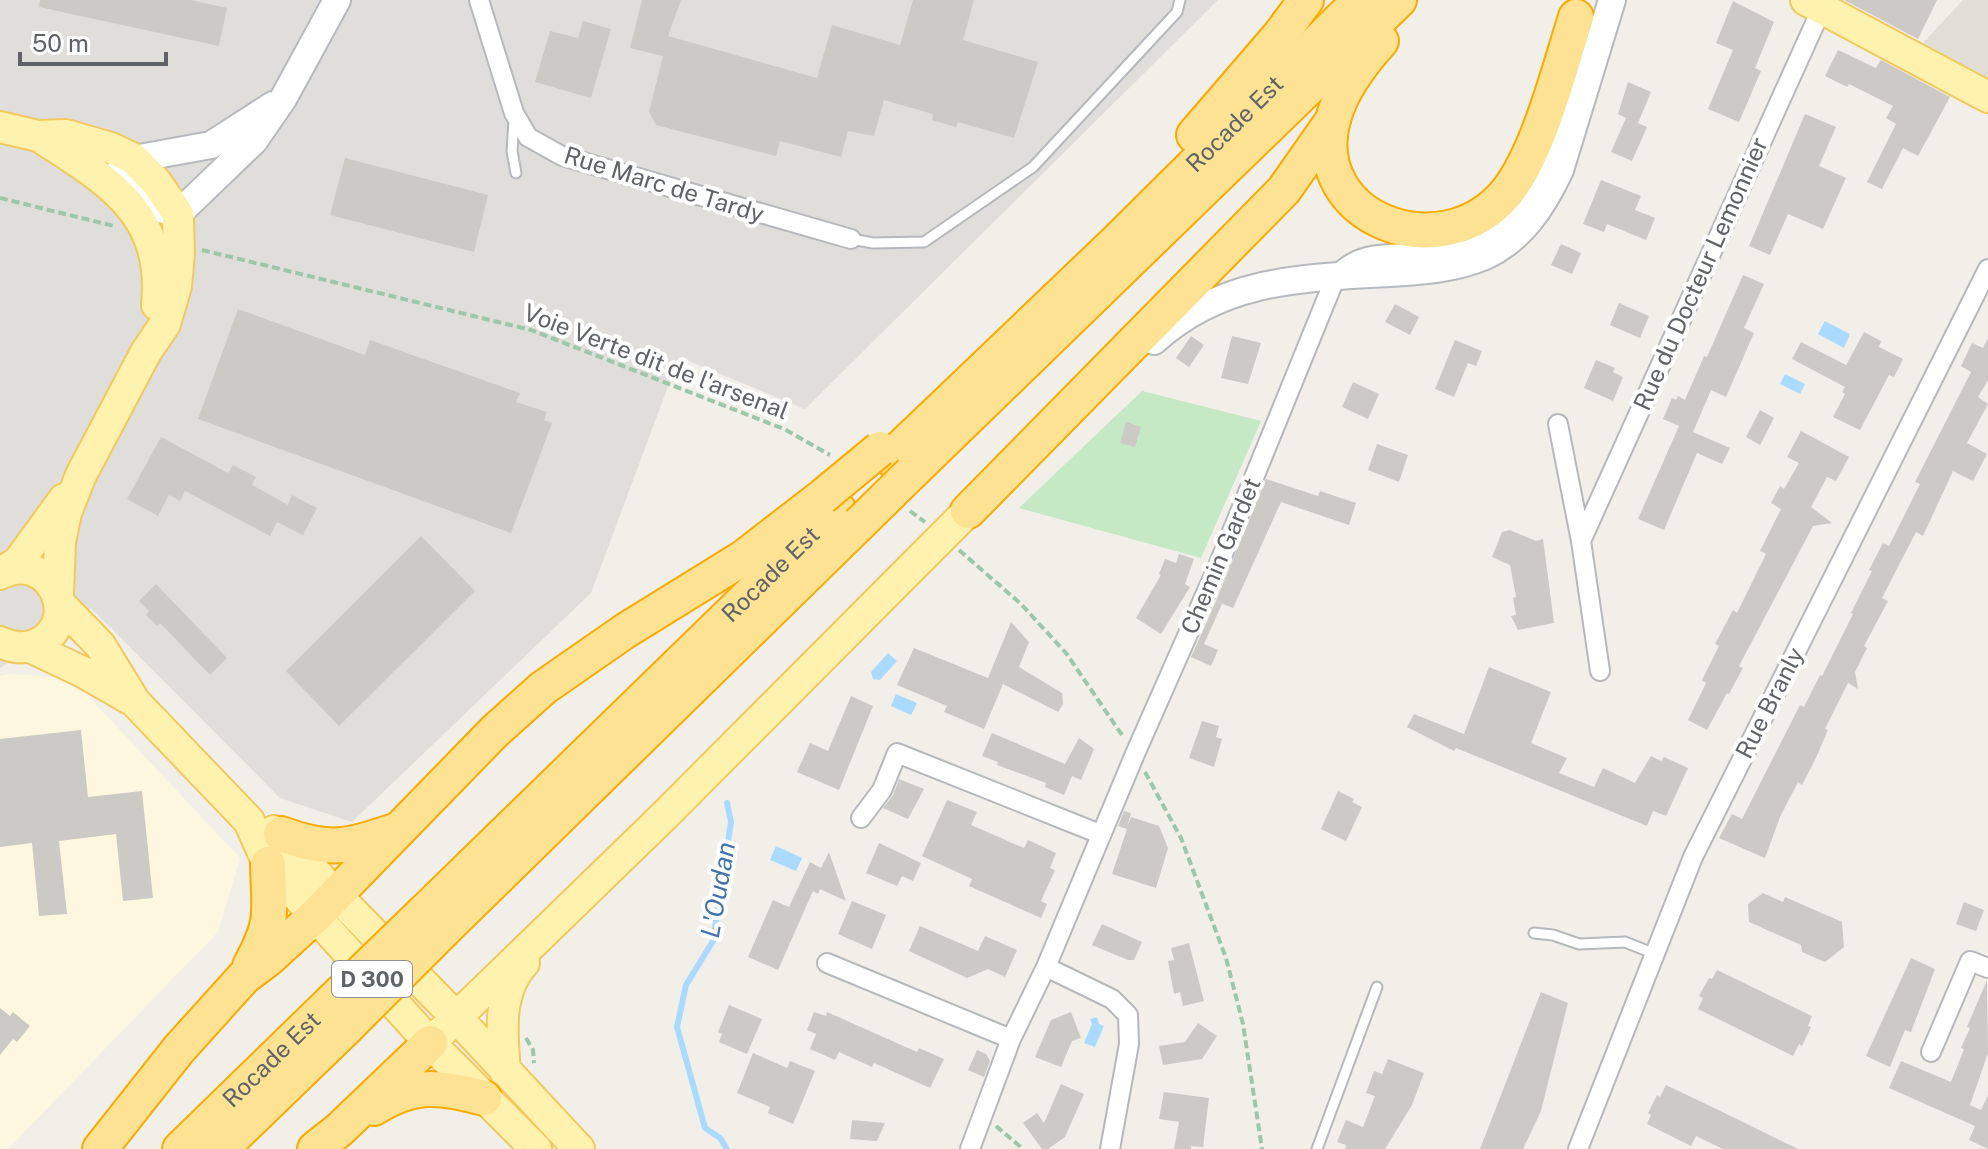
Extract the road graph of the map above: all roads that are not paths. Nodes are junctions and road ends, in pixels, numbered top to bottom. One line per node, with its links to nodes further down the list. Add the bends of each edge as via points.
1 (337, 0): 12 (street)
2 (479, 0): 13 (street, Rue Marc de Tardy)
3 (1180, 0): 20 (lane, via 1177,12 1033,167 924,242)
4 (1306, 0): 21 (highway, via 1122,214)
5 (1360, 0): 21 (highway, Rocade Est)
6 (1399, 0): 26 (highway, Rocade Est)
7 (1421, 0): 14 (highway, via 1371,52)
8 (1612, 0): 23 (street, via 1560,170 1530,222 1486,256 1453,266)
9 (1814, 4): 11 (main road); 30 (street, Rue du Docteur Lemonnier)
10 (1579, 8): 14 (highway, via 1528,158 1506,194 1476,220 1456,228 1413,230 1370,216 1341,184 1331,141); 23 (street, via 1574,69 1547,167 1516,215 1462,248 1362,256)
11 (1988, 97)
12 (283, 99): 17 (street, via 211,145); 19 (street, via 254,141)
13 (514, 113): 18 (lane); 20 (street, Rue Marc de Tardy, via 528,137 562,156)
14 (1333, 120): 29 (highway, via 1284,190)
15 (0, 127): 16 (main road)
16 (38, 136): 17 (main road, via 66,135); 19 (street, via 106,164 151,206); 24 (main road, via 96,173 126,200 154,245 159,284)
17 (134, 159): 19 (main road)
18 (516, 173)
19 (178, 214): 24 (main road, via 176,286 165,324)
20 (851, 239)
21 (1115, 243): 26 (highway, Rocade Est)
22 (1988, 269): 43 (street, Rue Branly, via 1693,857)
23 (1336, 276): 29 (street, via 1262,284 1183,318); 38 (street, Chemin Gardet, via 1218,566)
24 (146, 352): 27 (main road)
25 (1558, 424): 30 (street)
26 (894, 460): 28 (highway, Rocade Est, bridge); 28 (highway, bridge)
27 (81, 475): 31 (main road, via 33,545); 32 (main road, via 60,542)
28 (840, 510): 37 (highway, via 743,558 543,688); 49 (highway, Rocade Est, bridge)
29 (968, 511): 40 (main road)
30 (1581, 541): 34 (street)
31 (2, 573): 32 (main road, via 33,570 44,576)
32 (58, 599): 33 (main road, via 51,633); 35 (main road, via 100,645)
33 (13, 648): 35 (main road, via 85,673)
34 (1600, 671)
35 (135, 702): 39 (main road)
36 (861, 818): 38 (street, via 882,790 897,753)
37 (399, 829): 39 (highway, via 352,845); 41 (highway)
38 (1100, 834): 45 (street, Chemin Gardet)
39 (275, 849): 41 (main road); 47 (highway, via 268,929)
40 (614, 865): 50 (main road); 54 (main road, via 515,972 504,1005)
41 (325, 906): 47 (highway); 50 (main road, D 300); 52 (main road, D 300)
42 (1534, 933): 43 (lane, via 1579,944 1625,942)
43 (1655, 954): 65 (street, Rue Branly)
44 (827, 963): 51 (street)
45 (1046, 967): 51 (street, Chemin Gardet); 63 (street, via 1112,999 1128,1015 1129,1044)
46 (1988, 968): 53 (street, via 1970,961)
47 (244, 977): 57 (highway)
48 (1377, 987): 64 (lane)
49 (337, 1016): 58 (highway, Rocade Est); 59 (highway, Rocade Est)
50 (456, 1017): 52 (main road); 54 (main road, D 300)
51 (1011, 1039): 62 (street, Chemin Gardet)
52 (430, 1043): 55 (main road, D 300); 56 (highway)
53 (1931, 1052)
54 (505, 1071): 61 (main road, D 300)
55 (484, 1098): 56 (highway, via 415,1089); 60 (main road, D 300)
56 (327, 1139)
57 (100, 1149)
58 (180, 1149)
59 (221, 1149)
60 (536, 1149)
61 (579, 1149)
62 (970, 1149)
63 (1110, 1149)
64 (1317, 1149)
65 (1578, 1149)

